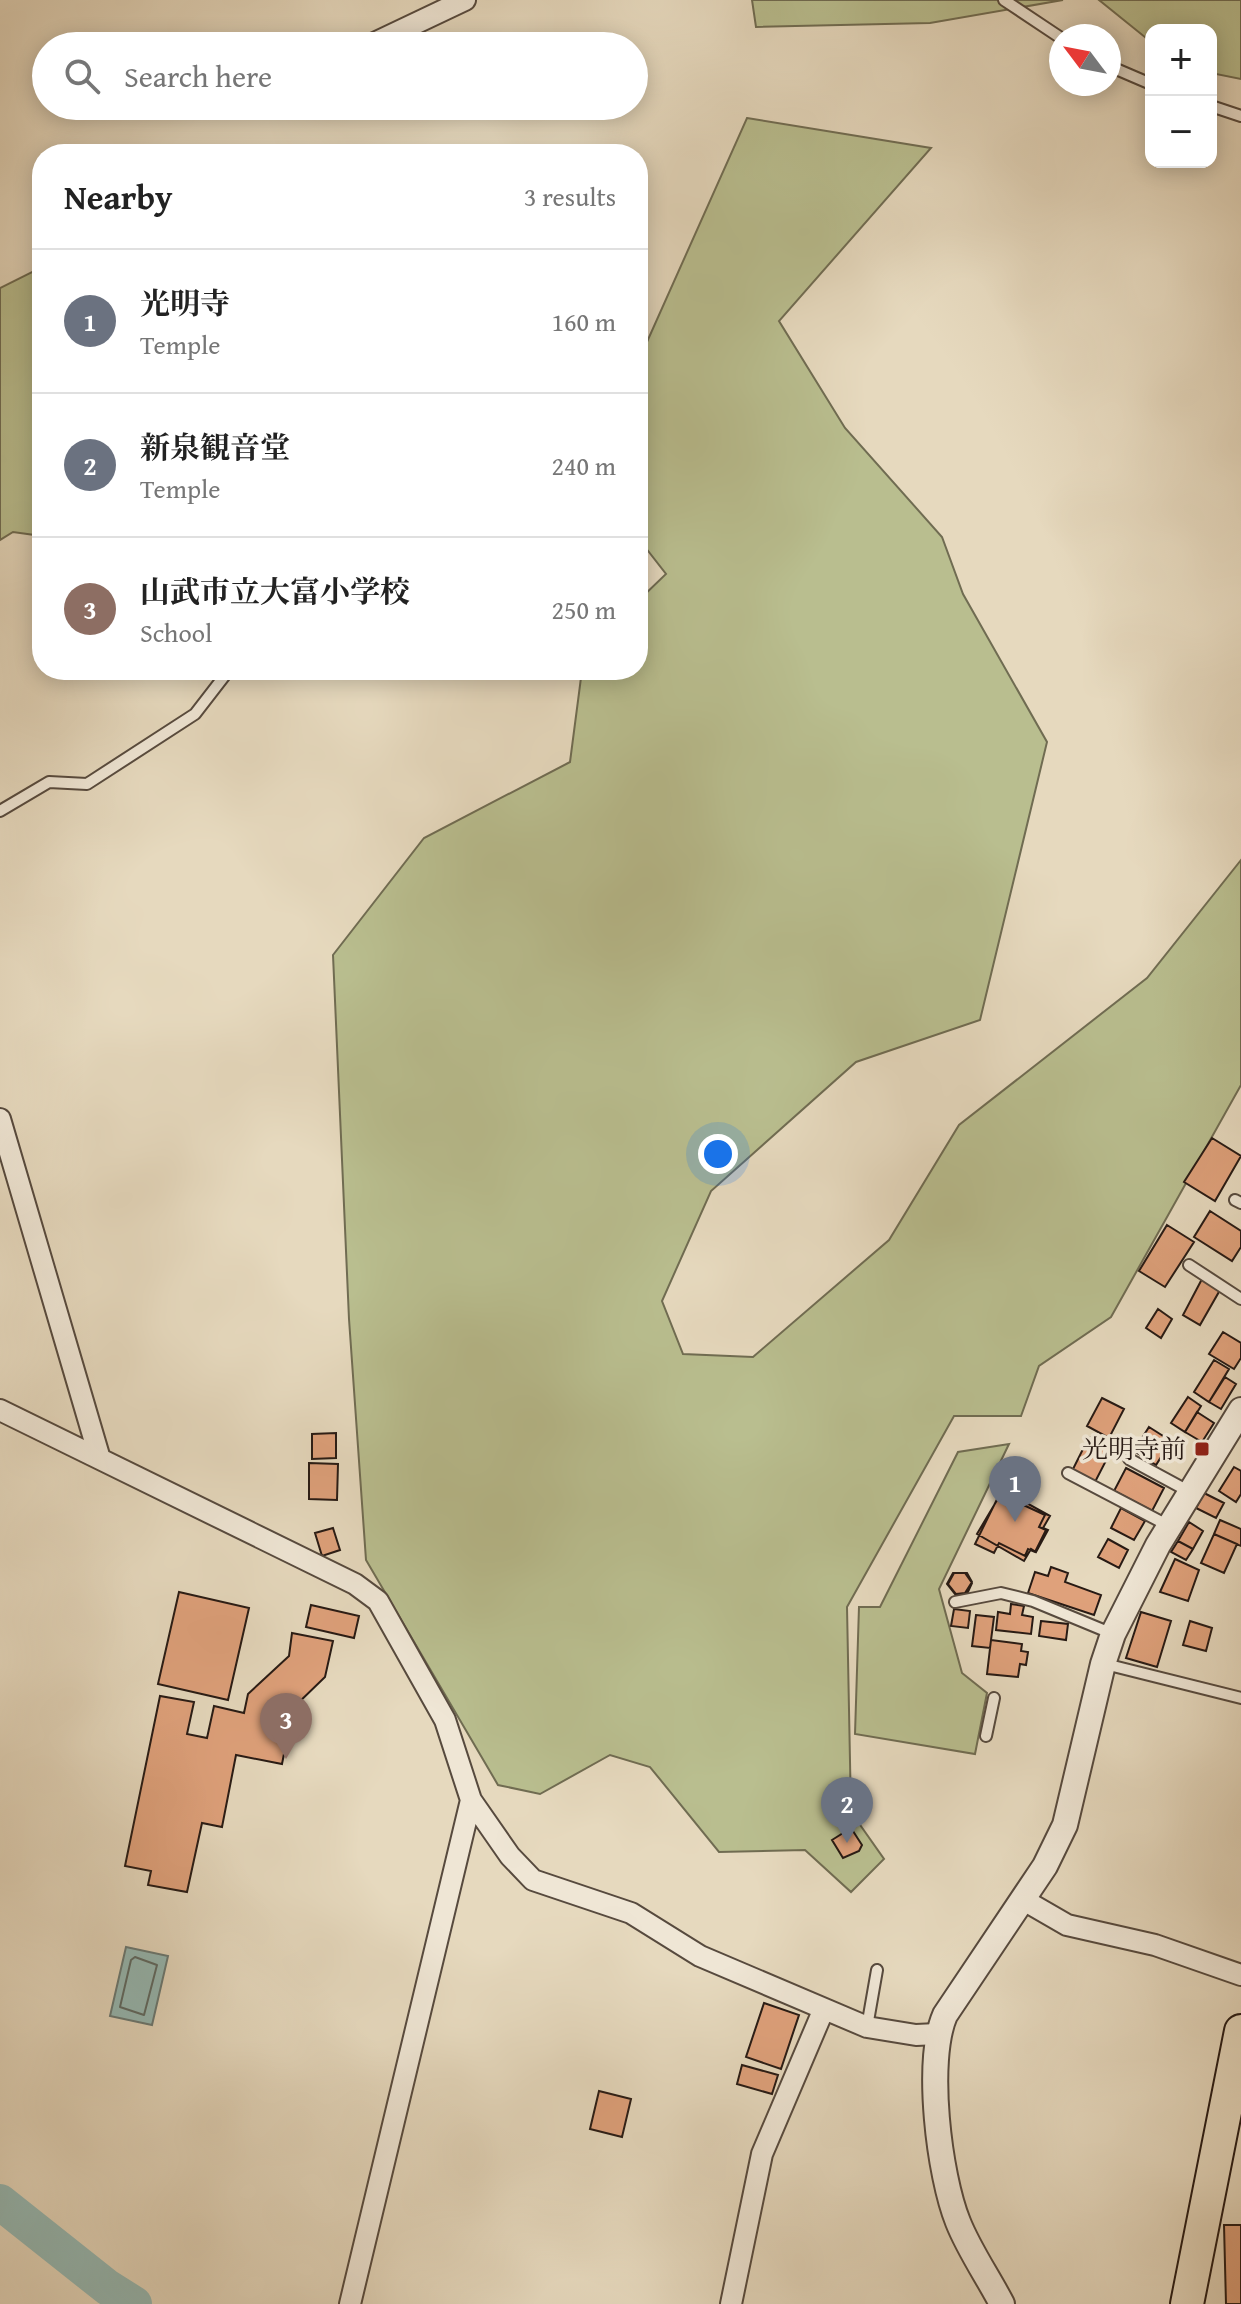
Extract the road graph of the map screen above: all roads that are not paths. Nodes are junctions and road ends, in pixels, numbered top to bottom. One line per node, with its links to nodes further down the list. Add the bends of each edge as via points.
1 (465, 0): 4 (street)
2 (1004, 0): 3 (lane)
3 (1049, 30)
4 (398, 32)
5 (1121, 71): 6 (lane)
6 (1145, 81)
7 (1217, 108): 8 (lane)
8 (1241, 116)
9 (221, 680): 10 (lane, via 195,714 87,784 49,782)
10 (0, 811)
11 (0, 1119): 16 (street)
12 (1189, 1265): 13 (lane)
13 (1241, 1299)
14 (0, 1410): 16 (street)
15 (1241, 1410): 19 (street)
16 (100, 1459): 27 (street, via 355,1584 378,1601 445,1720)
17 (1129, 1459): 19 (lane)
18 (1068, 1473): 20 (lane)
19 (1191, 1492): 20 (street)
20 (1170, 1526): 22 (street)
21 (955, 1602): 22 (lane, via 1001,1593)
22 (1113, 1634): 23 (street)
23 (1103, 1664): 25 (lane); 28 (street, via 1065,1825)
24 (994, 1698): 26 (lane)
25 (1241, 1698)
26 (986, 1736)
27 (471, 1800): 31 (street, via 533,1880 631,1913 700,1956); 35 (street)
28 (1022, 1899): 30 (street, via 1067,1925 1155,1945); 34 (street)
29 (877, 1970): 32 (lane)
30 (1241, 1975)
31 (823, 2011): 32 (street); 36 (street, via 762,2154)
32 (867, 2027): 34 (street)
33 (1241, 2031): 38 (highway)
34 (937, 2034): 37 (street, via 943,2171 958,2223)
35 (350, 2304)
36 (731, 2304)
37 (1002, 2304)
38 (1187, 2304)

